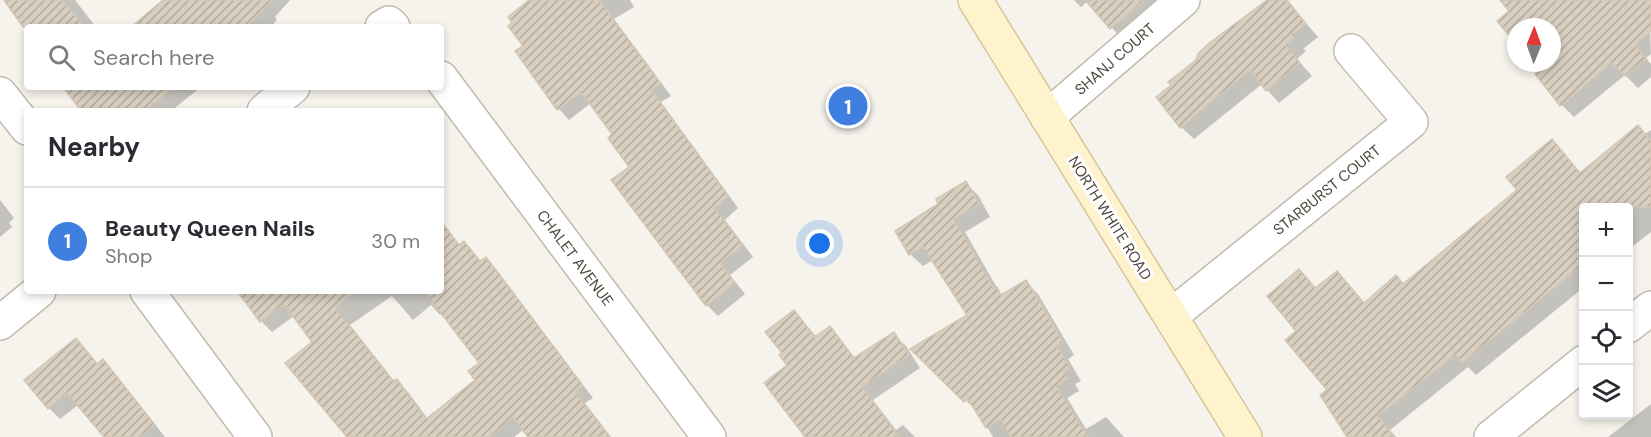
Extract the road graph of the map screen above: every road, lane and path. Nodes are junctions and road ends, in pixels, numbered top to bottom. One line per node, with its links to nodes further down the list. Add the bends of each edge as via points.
1 (975, 0): 8 (main road, NORTH WHITE ROAD)
2 (1183, 0): 8 (street, SHANJ COURT)
3 (1350, 51): 13 (street, STARBURST COURT, via 1411,122)
4 (444, 82): 18 (street, CHALET AVENUE)
5 (290, 90): 7 (street)
6 (0, 94): 9 (street)
7 (268, 108)
8 (1047, 117): 13 (main road, NORTH WHITE ROAD)
9 (24, 124)
10 (35, 294): 14 (street)
11 (149, 294): 17 (street)
12 (1651, 308): 15 (street)
13 (1171, 316): 19 (main road, NORTH WHITE ROAD)
14 (0, 323)
15 (1633, 323)
16 (1581, 365): 20 (street)
17 (255, 437)
18 (708, 437)
19 (1245, 437)
20 (1491, 437)

